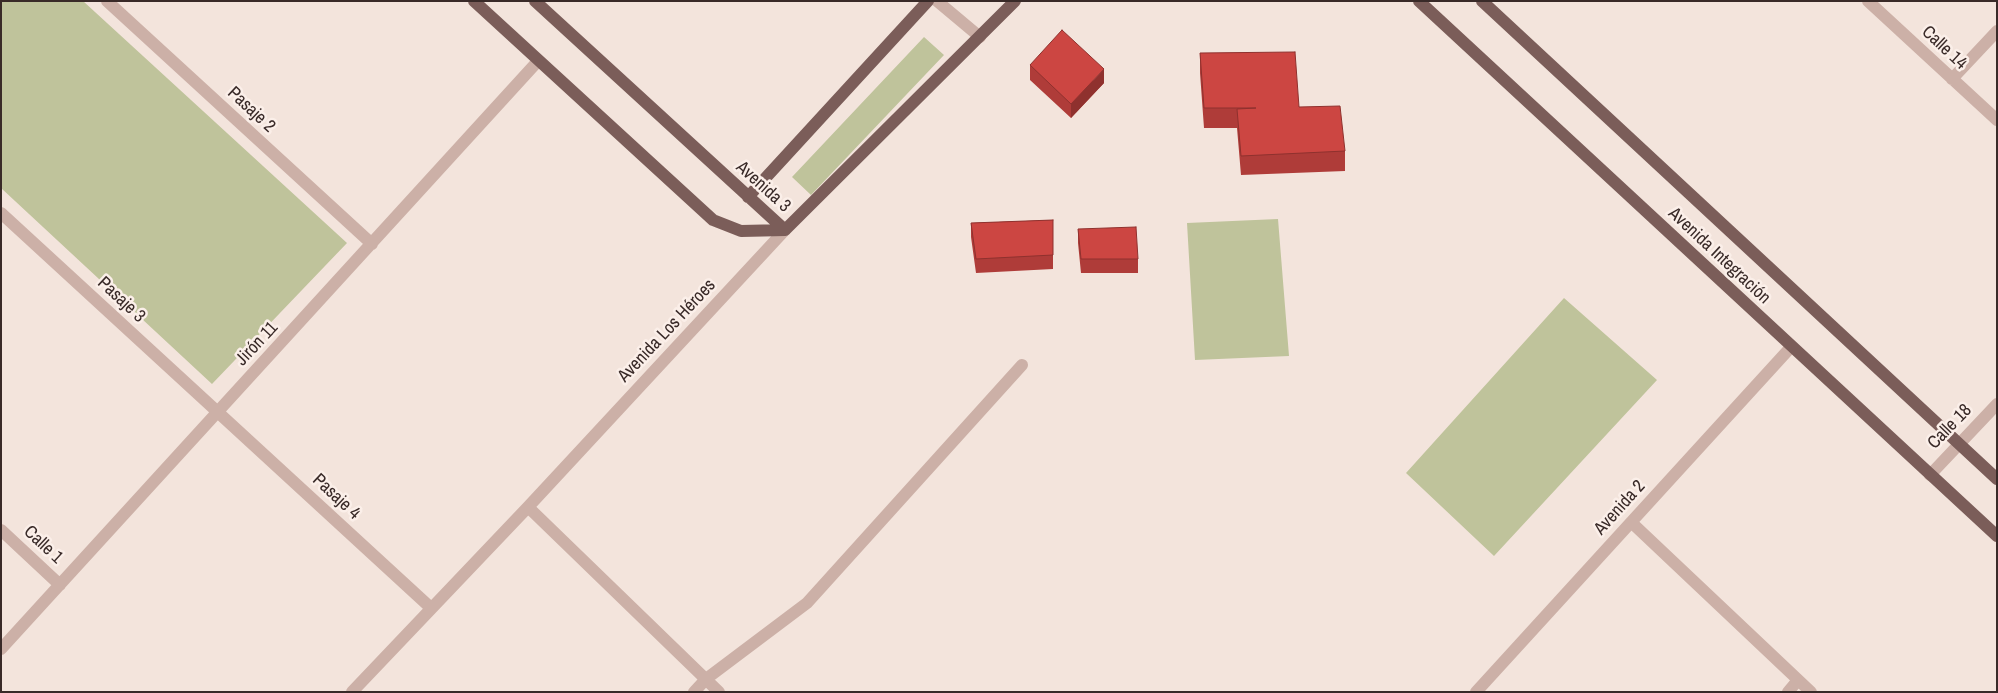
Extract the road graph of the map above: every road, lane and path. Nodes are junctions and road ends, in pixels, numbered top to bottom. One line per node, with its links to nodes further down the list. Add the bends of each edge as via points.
1 (107, 1): 18 (street, Pasaje 2)
2 (474, 1): 12 (main road, Avenida 3)
3 (535, 1): 15 (main road, Avenida 3)
4 (928, 1): 15 (main road)
5 (937, 1): 11 (street)
6 (1015, 1): 11 (main road, Avenida Los Héroes)
7 (1419, 1): 19 (main road, Avenida Integración)
8 (1482, 1): 23 (main road)
9 (1868, 1): 13 (street, Calle 14)
10 (1997, 31): 13 (street)
11 (980, 37): 17 (main road, Avenida Los Héroes)
12 (538, 62): 17 (main road, Avenida 3, via 713,220 741,231); 18 (street, Jirón 11)
13 (1952, 79): 14 (street, Calle 14)
14 (1997, 120)
15 (748, 197): 17 (main road, Avenida 3)
16 (1, 213): 22 (street, Pasaje 3)
17 (785, 230): 26 (street, Avenida Los Héroes)
18 (372, 244): 22 (street, Jirón 11)
19 (1791, 347): 24 (main road, Avenida Integración); 27 (street, Avenida 2)
20 (1022, 365): 33 (street, via 807,603)
21 (1997, 404): 23 (street, Calle 18)
22 (218, 412): 30 (street, Jirón 11); 31 (street, Pasaje 4)
23 (1959, 444): 24 (street, Calle 18); 25 (main road)
24 (1930, 475): 29 (main road, Avenida Integración)
25 (1997, 479)
26 (528, 507): 31 (street, Avenida Los Héroes); 33 (street)
27 (1631, 522): 34 (street); 38 (street, Avenida 2)
28 (1, 530): 30 (street, Calle 1)
29 (1997, 536)
30 (60, 585): 32 (street, Jirón 11)
31 (431, 608): 35 (street, Avenida Los Héroes)
32 (1, 649)
33 (706, 679): 36 (street); 37 (street)
34 (1798, 680): 39 (street); 40 (street)
35 (352, 692)
36 (694, 692)
37 (719, 692)
38 (1476, 692)
39 (1788, 692)
40 (1811, 692)

